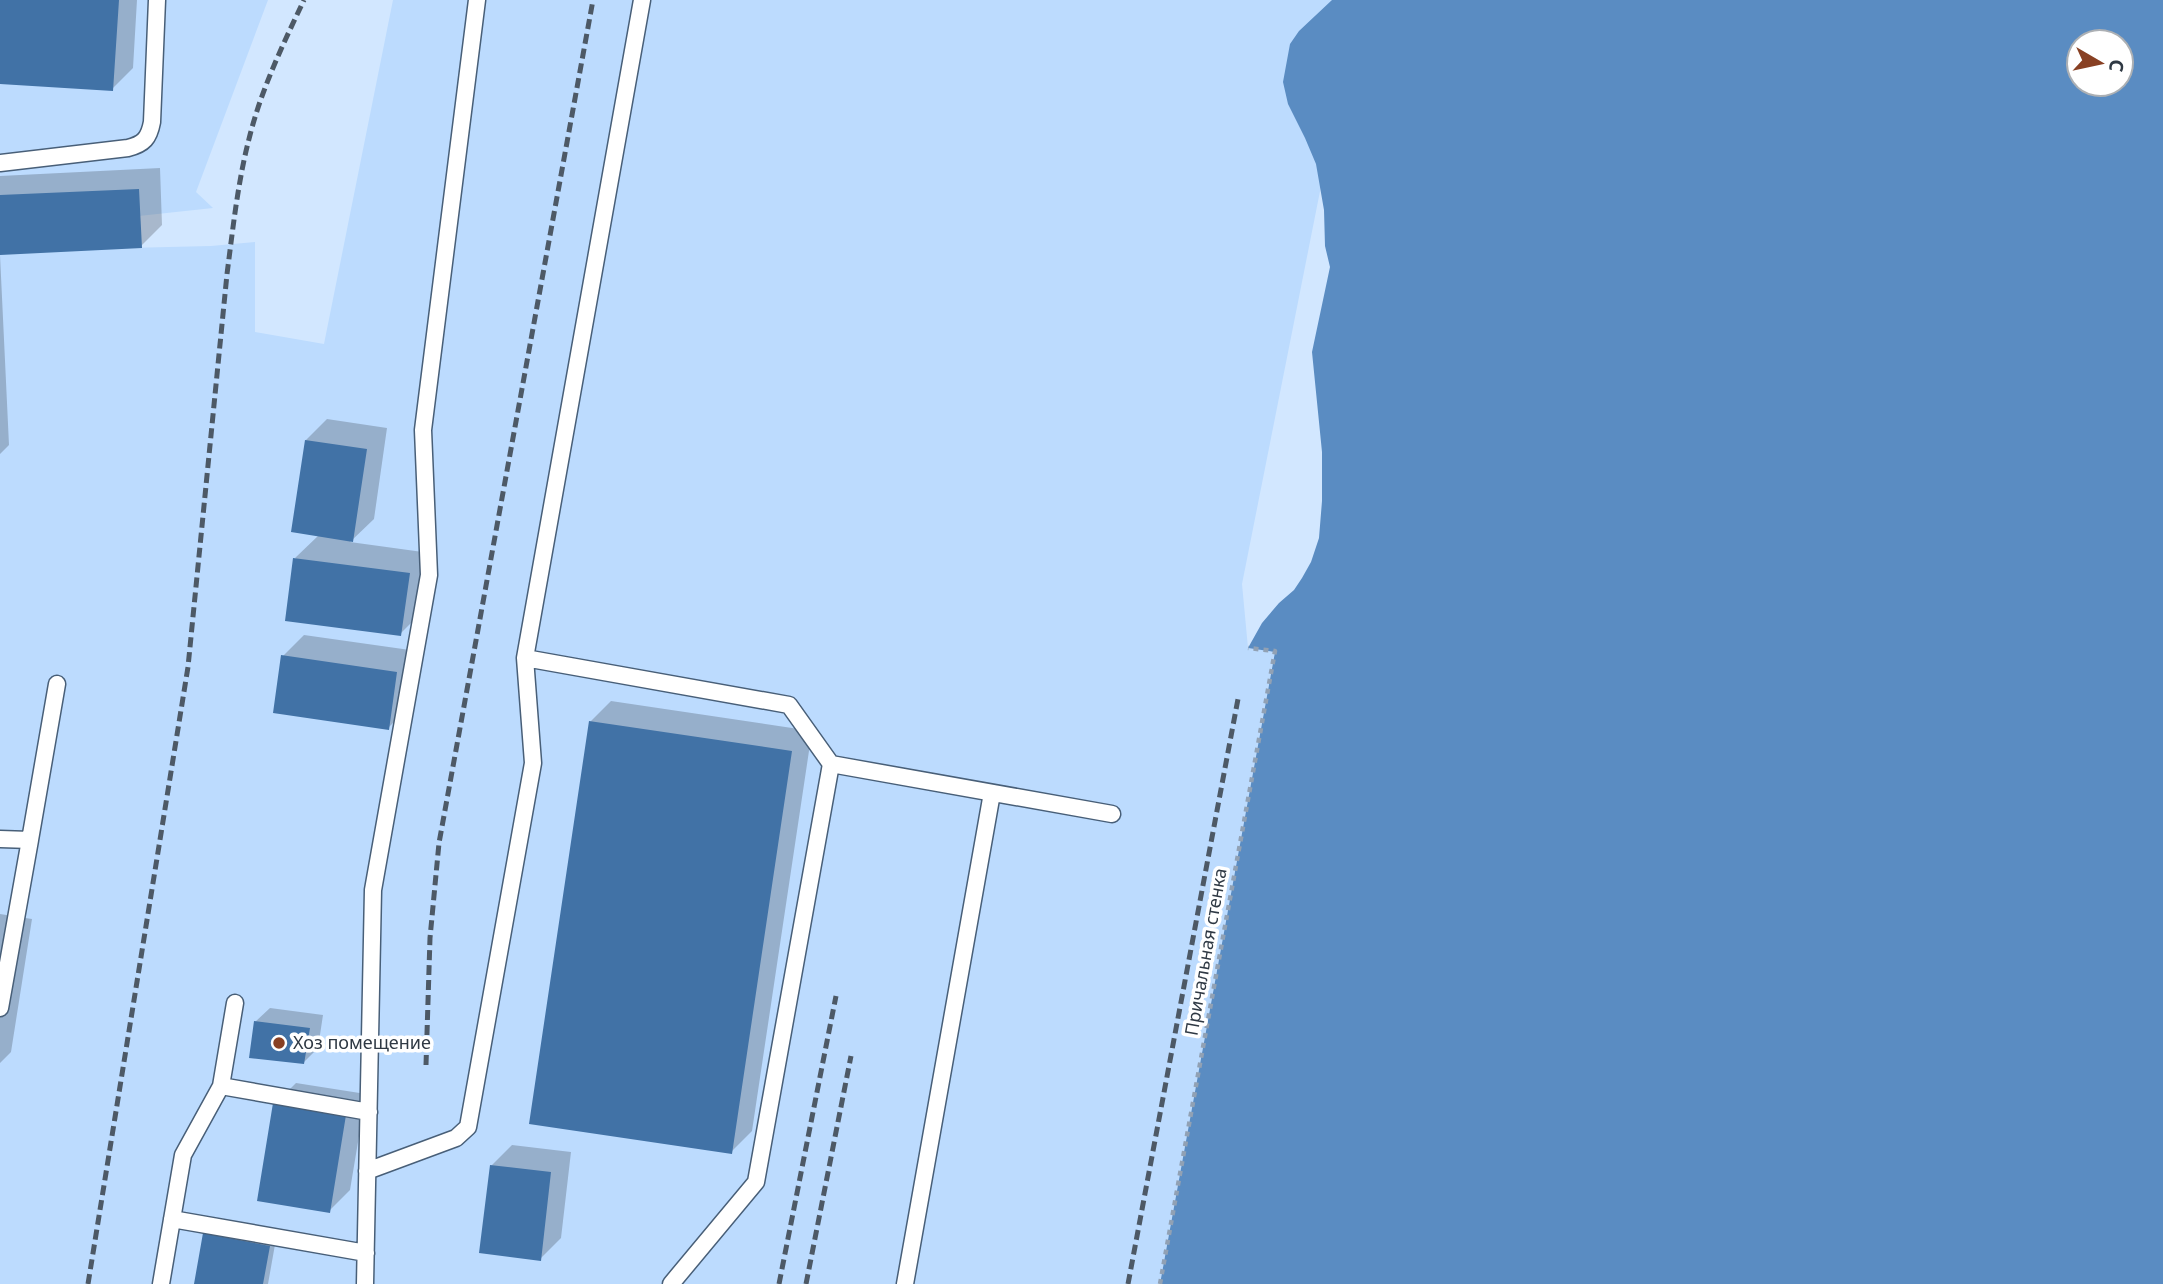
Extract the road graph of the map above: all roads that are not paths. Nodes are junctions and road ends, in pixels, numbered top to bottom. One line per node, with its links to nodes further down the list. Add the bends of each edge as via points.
1 (158, 0): 4 (lane, via 149,136 128,148)
2 (477, 0): 15 (lane, via 423,430 429,575 373,890)
3 (642, 0): 5 (lane)
4 (0, 163)
5 (525, 658): 7 (lane, via 789,705); 16 (lane, via 533,763 468,1127 456,1138)
6 (57, 684): 11 (lane)
7 (831, 764): 8 (lane); 21 (lane, via 756,1182)
8 (992, 793): 9 (lane); 22 (lane)
9 (1112, 814)
10 (0, 839): 11 (lane)
11 (30, 840): 13 (lane)
12 (235, 1003): 14 (lane)
13 (0, 1008)
14 (221, 1086): 15 (lane); 17 (lane, via 183,1155)
15 (369, 1112): 16 (lane)
16 (368, 1171): 18 (lane)
17 (173, 1219): 18 (lane); 19 (lane)
18 (366, 1253): 20 (lane)
19 (161, 1284)
20 (365, 1284)
21 (671, 1284)
22 (905, 1284)

